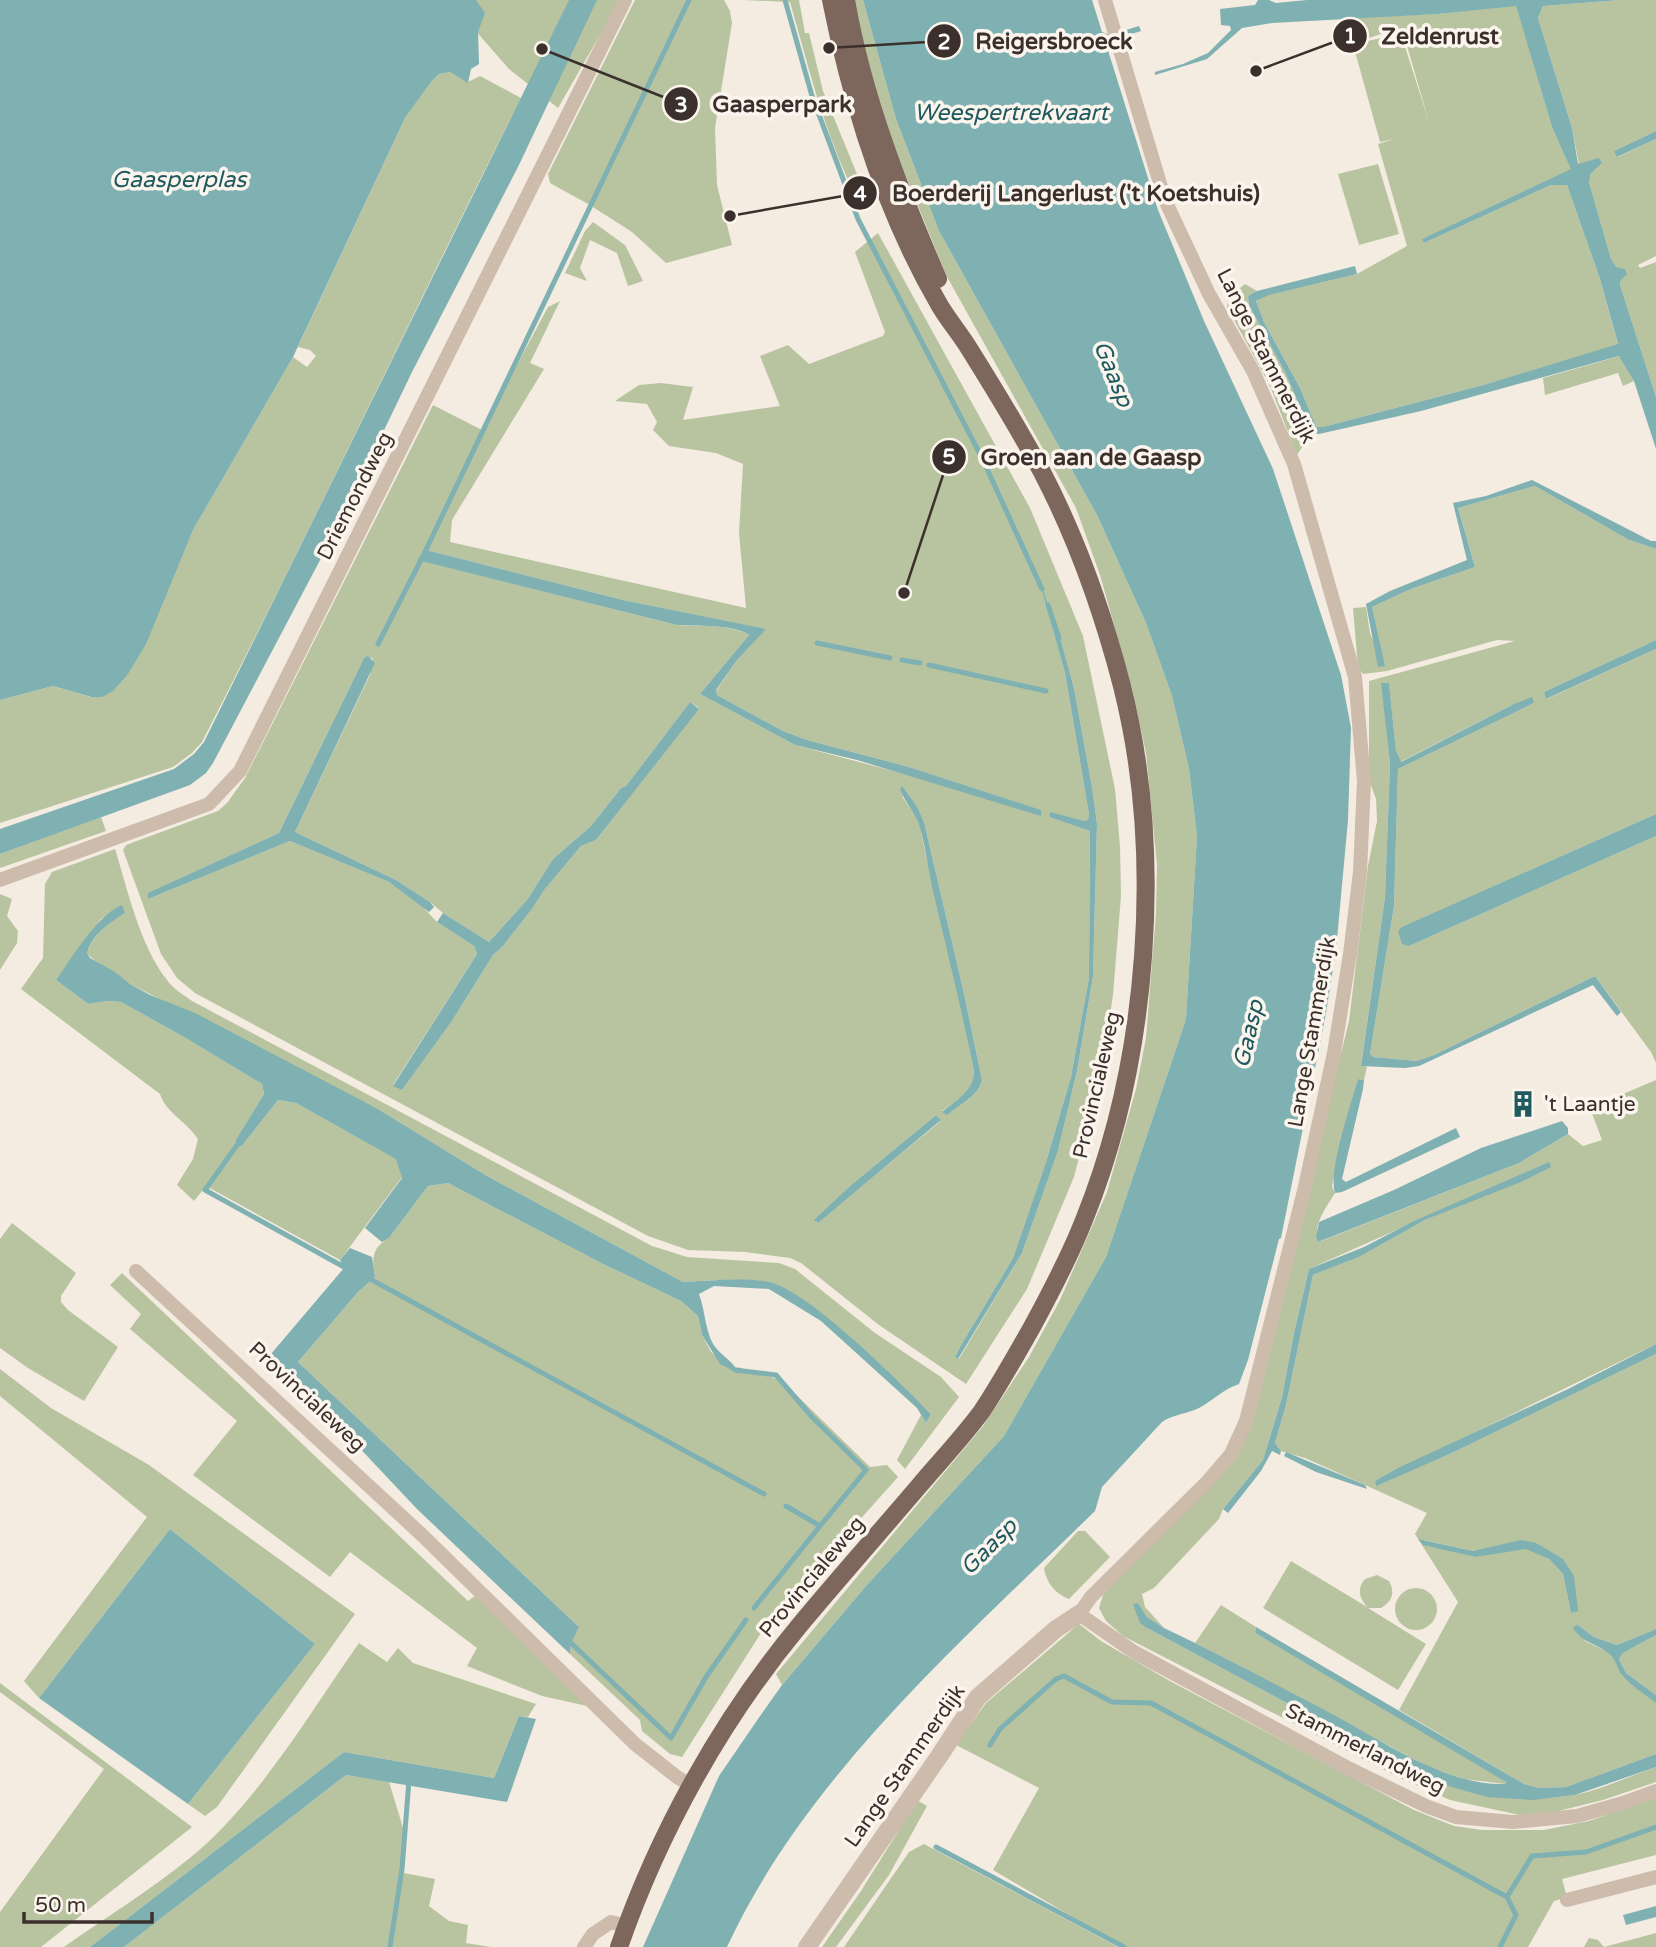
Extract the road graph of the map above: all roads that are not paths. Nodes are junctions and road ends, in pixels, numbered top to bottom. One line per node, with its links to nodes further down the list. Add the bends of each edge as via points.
1 (625, 0): 6 (street, Driemondweg, via 240,771 209,804)
2 (831, 0): 5 (main road, Provincialeweg, via 850,89 873,158 940,306)
3 (846, 0): 5 (main road, Provincialeweg, via 877,128)
4 (1105, 0): 8 (street, Lange Stammerdijk, via 1166,200 1209,294 1253,371 1294,464 1354,673 1364,782 1360,872 1334,1053 1246,1422 1231,1454 1215,1473)
5 (968, 346): 9 (main road, Provincialeweg, via 1059,509 1085,570 1123,689 1135,749 1146,854 1140,987 1129,1058 1117,1116 1084,1220 1018,1352 983,1409 765,1669)
6 (0, 880)
7 (136, 1271): 9 (street, Provincialeweg, via 422,1535 635,1744)
8 (1079, 1614): 10 (street, Stammerlandweg, via 1134,1652 1346,1767 1456,1817 1513,1822 1577,1816); 16 (street, Lange Stammerdijk, via 978,1697)
9 (692, 1786): 13 (main road, Provincialeweg)
10 (1656, 1791)
11 (1656, 1877): 12 (street)
12 (1567, 1900)
13 (626, 1927): 14 (street, via 611,1922); 15 (main road, Provincialeweg)
14 (584, 1947)
15 (620, 1947)
16 (807, 1947)

